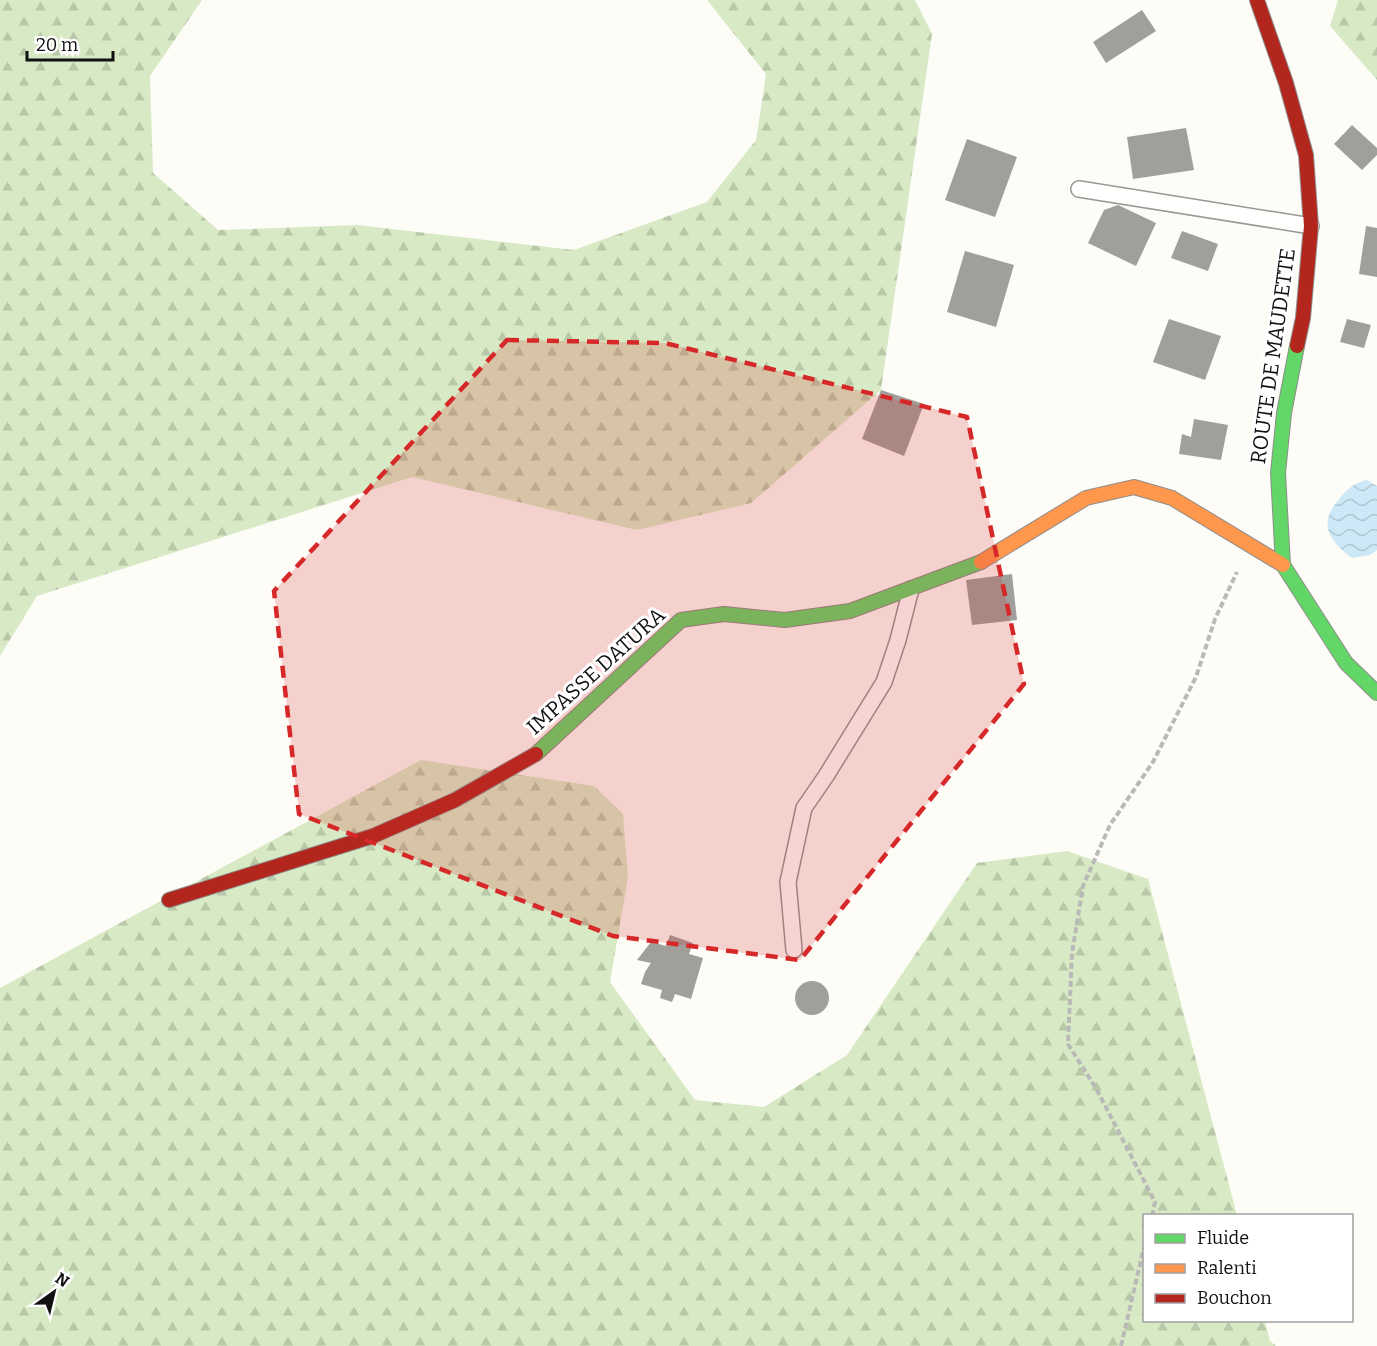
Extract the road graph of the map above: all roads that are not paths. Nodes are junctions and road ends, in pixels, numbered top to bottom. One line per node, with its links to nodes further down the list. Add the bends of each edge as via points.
1 (1257, 0): 3 (street, ROUTE DE MAUDETTE, via 1306,155)
2 (1079, 189): 3 (lane)
3 (1311, 226): 4 (street, ROUTE DE MAUDETTE, via 1303,318 1284,413 1278,472)
4 (1283, 566): 5 (street, IMPASSE DATURA, via 1172,498 1134,487 1086,498 981,562); 6 (street, ROUTE DE MAUDETTE, via 1346,663)
5 (911, 588): 7 (street, IMPASSE DATURA, via 849,611 784,620 724,614 681,620 537,753 455,800 373,836); 8 (lane, via 884,682 804,808 788,882)
6 (1377, 693)
7 (169, 900)
8 (794, 950)

